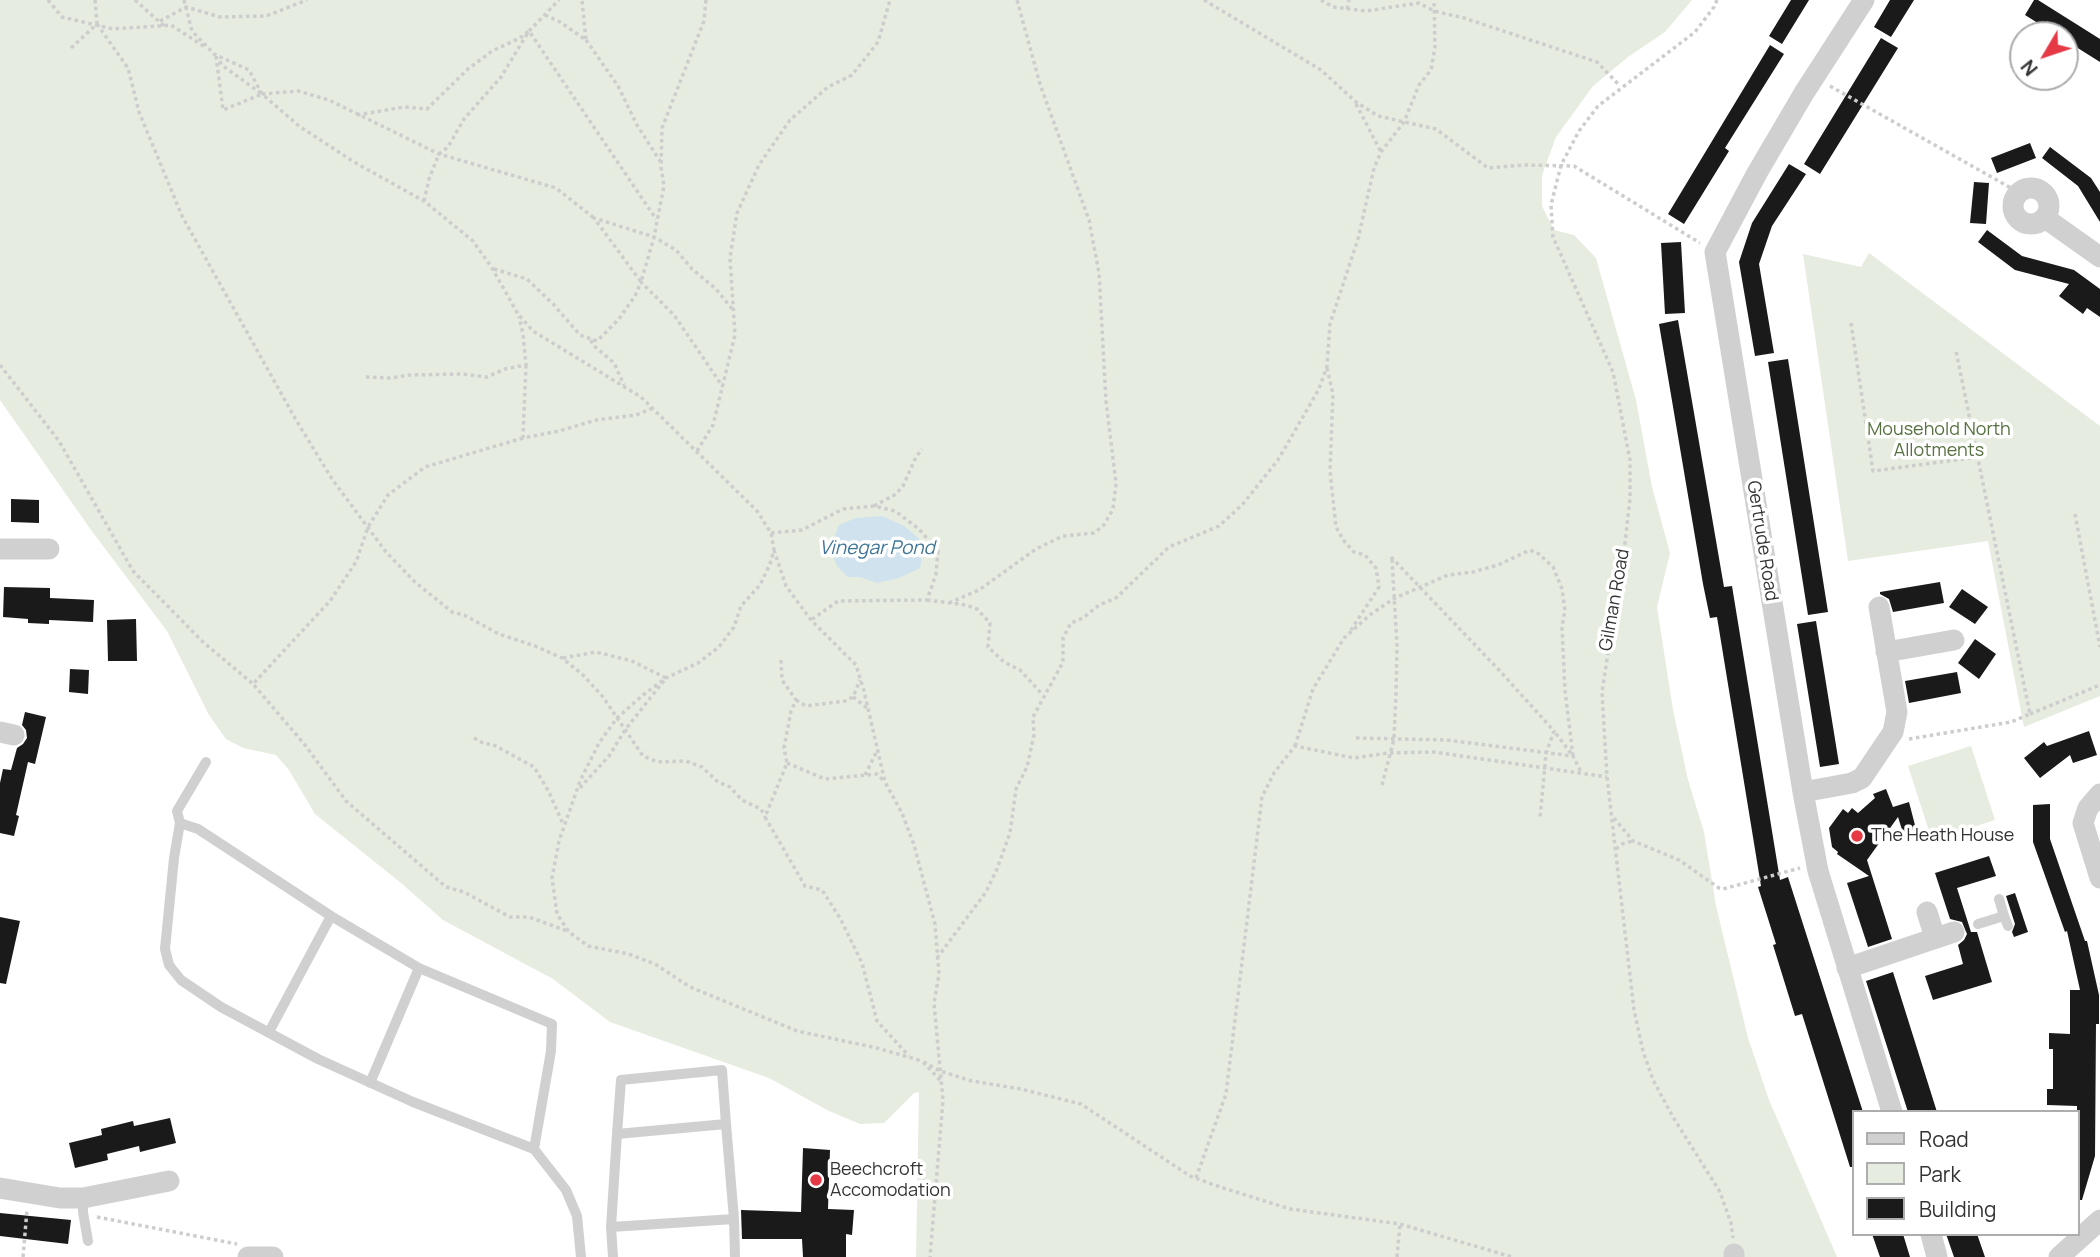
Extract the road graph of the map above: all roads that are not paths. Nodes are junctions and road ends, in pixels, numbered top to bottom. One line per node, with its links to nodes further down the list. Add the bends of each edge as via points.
1 (1864, 0): 10 (street, Gertrude Road, via 1814,77 1714,252)
2 (2014, 199): 3 (street, via 2012,209 2025,224 2045,218)
3 (2100, 257)
4 (49, 549): 5 (street)
5 (0, 550)
6 (1879, 607): 8 (street)
7 (1954, 640): 8 (street)
8 (1886, 652): 10 (street, via 1897,712 1893,733 1863,778)
9 (206, 762): 12 (lane, via 177,811)
10 (1802, 792): 19 (street, Gertrude Road, via 1816,864)
11 (2100, 794): 13 (street, via 2083,822)
12 (180, 823): 16 (lane, via 198,829); 20 (lane, via 165,948 169,965 181,980)
13 (2100, 878)
14 (1999, 899): 17 (lane, via 2006,921)
15 (1927, 912): 19 (street, via 1950,933)
16 (331, 916): 18 (lane); 20 (lane)
17 (1978, 924)
18 (419, 968): 21 (lane); 25 (lane, via 552,1024)
19 (1847, 968): 22 (street, Gertrude Road)
20 (269, 1032): 21 (lane)
21 (370, 1083): 25 (lane)
22 (1891, 1110)
23 (726, 1124): 24 (lane); 24 (lane, via 722,1070 634,1078 621,1080); 29 (lane)
24 (617, 1134): 30 (lane)
25 (534, 1149): 34 (lane, via 566,1190 577,1216)
26 (169, 1181): 28 (street)
27 (0, 1188): 28 (street, via 60,1198)
28 (92, 1196): 33 (lane, via 83,1212)
29 (734, 1219): 30 (lane); 36 (lane)
30 (611, 1227): 35 (lane)
31 (2097, 1229): 38 (street)
32 (1932, 1236): 37 (street)
33 (88, 1241)
34 (581, 1257)
35 (613, 1257)
36 (735, 1257)
37 (1937, 1257)
38 (2059, 1257)

